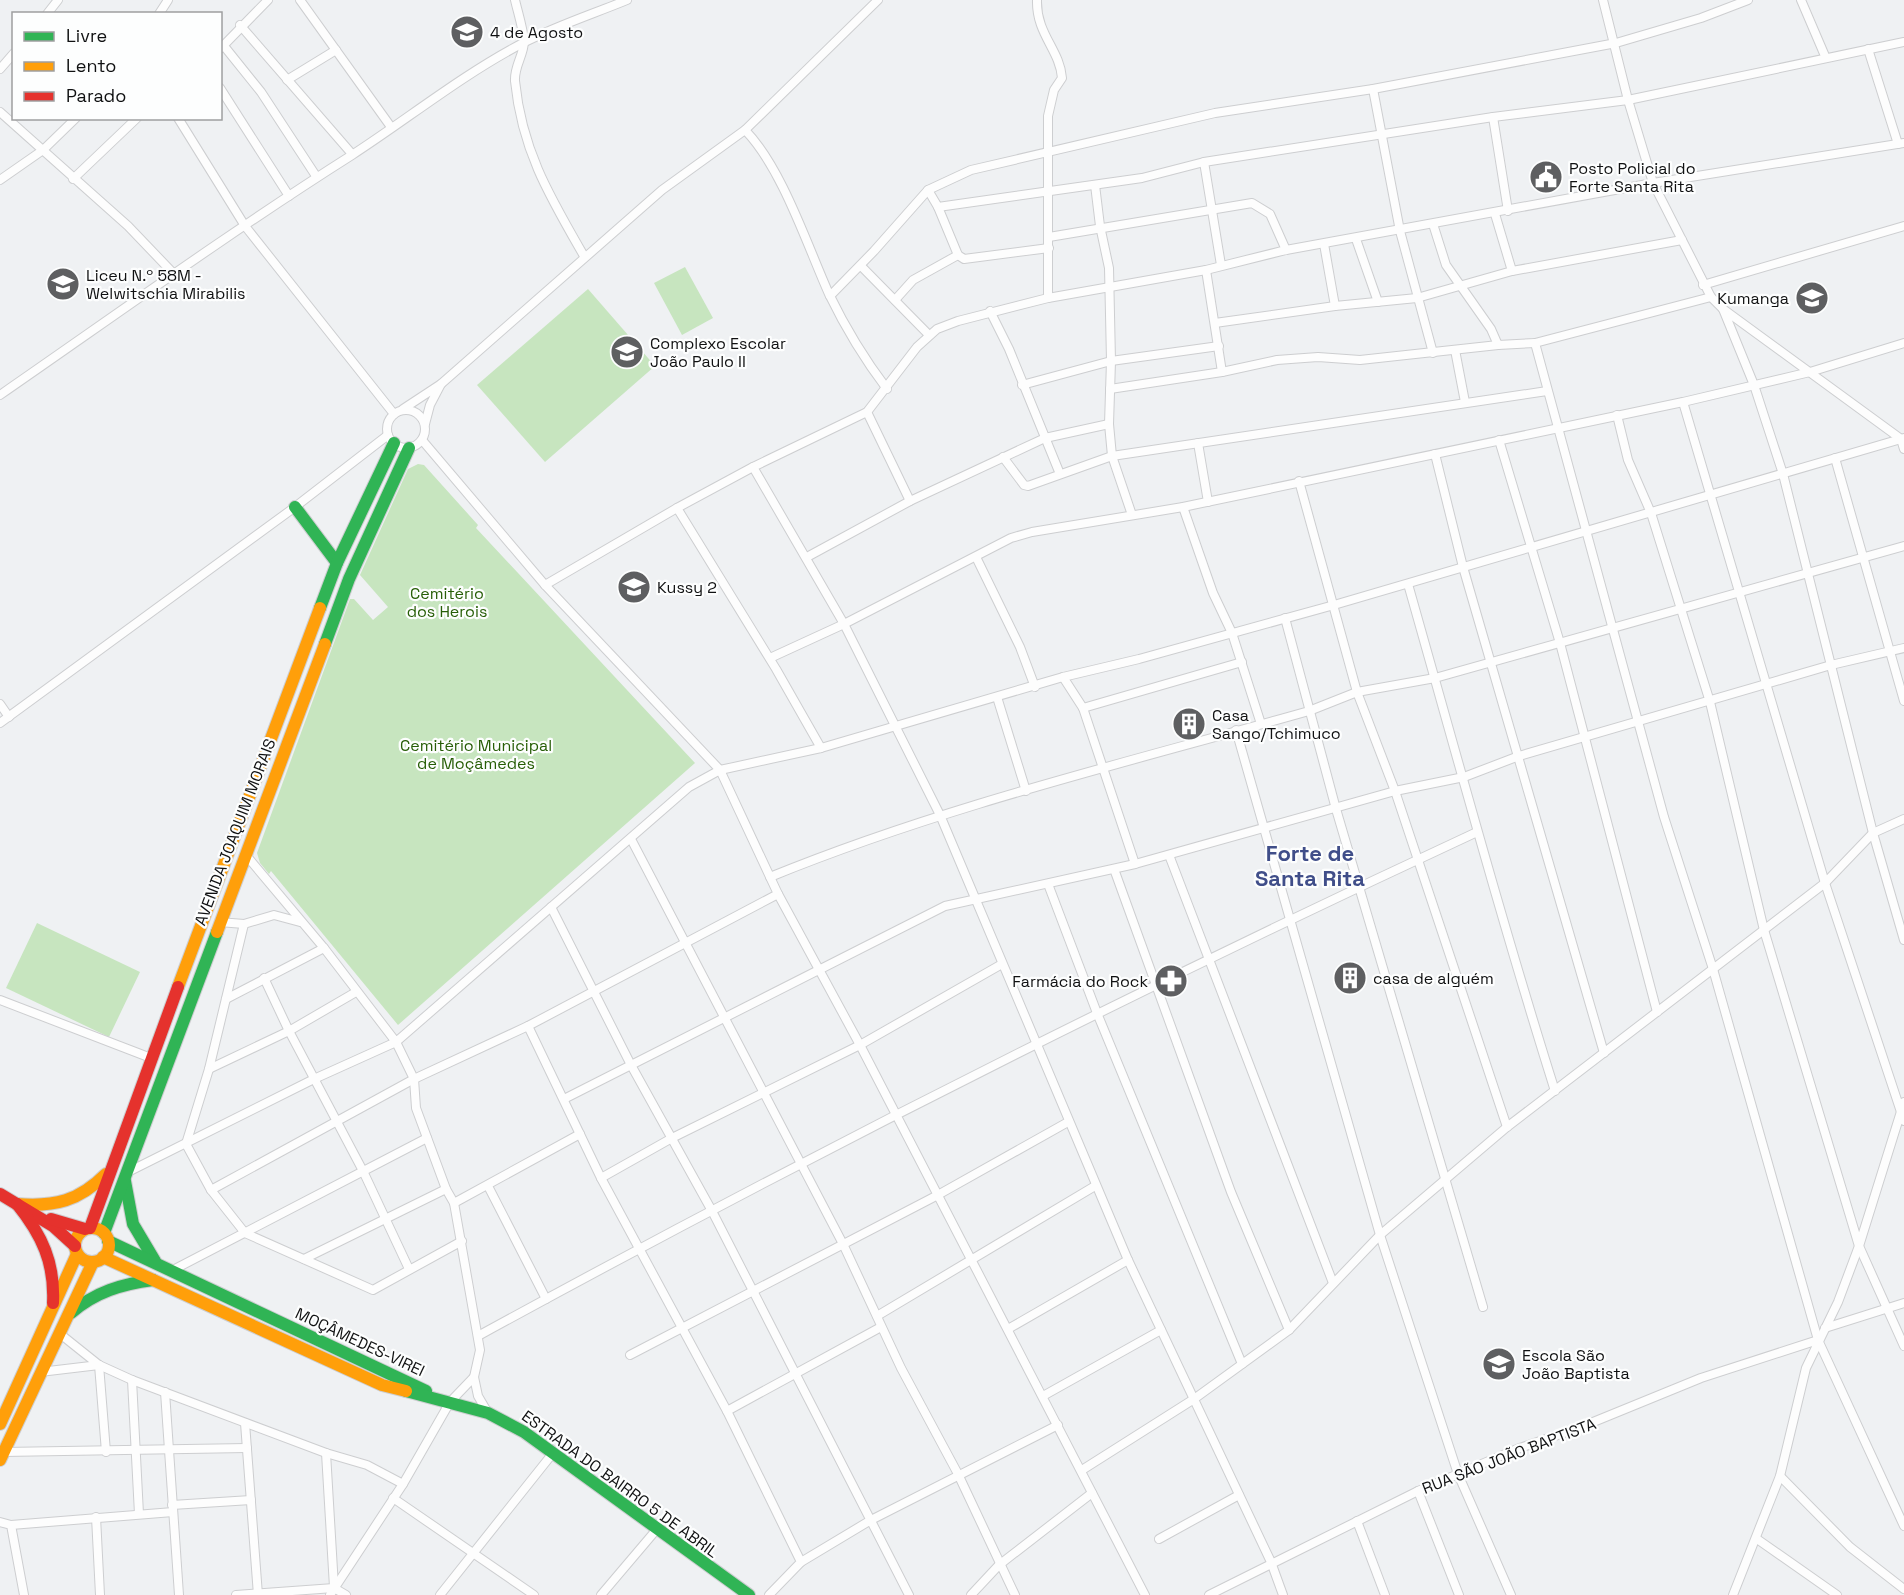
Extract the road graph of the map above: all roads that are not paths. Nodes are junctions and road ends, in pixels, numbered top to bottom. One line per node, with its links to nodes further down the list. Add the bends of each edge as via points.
1 (58, 0): 11 (street)
2 (268, 0): 12 (street)
3 (300, 0): 18 (street)
4 (515, 0): 14 (street)
5 (627, 0): 14 (street)
6 (878, 0): 32 (street)
7 (1037, 0): 36 (street, via 1044,37 1061,68 1062,78 1054,90 1048,116)
8 (1603, 0): 15 (street)
9 (1748, 0): 15 (street)
10 (1801, 0): 20 (street)
11 (48, 12)
12 (240, 26): 16 (street); 22 (street)
13 (1904, 42): 17 (street)
14 (524, 43): 31 (street, via 460,79); 63 (street, via 514,69 527,141 539,177)
15 (1616, 43): 23 (street); 25 (street)
16 (222, 47): 39 (street, via 261,92)
17 (1868, 49): 20 (street); 34 (street)
18 (336, 50): 22 (street); 31 (street)
19 (12, 55): 21 (street)
20 (1825, 56): 25 (street)
21 (0, 69)
22 (287, 80): 37 (street)
23 (1373, 89): 33 (street); 36 (street, via 1215,113)
24 (222, 91): 46 (street)
25 (1628, 100): 27 (street); 42 (street)
26 (0, 112): 35 (street)
27 (1493, 117): 33 (street); 49 (street)
28 (74, 120): 35 (street)
29 (134, 120): 40 (street)
30 (179, 120): 52 (street)
31 (391, 127): 37 (street)
32 (745, 130): 63 (street, via 662,190); 72 (street, via 756,141 792,208)
33 (1381, 135): 38 (street); 55 (street)
34 (1901, 143): 42 (street)
35 (43, 150): 40 (street); 41 (street)
36 (1048, 151): 44 (street, via 970,170); 45 (street)
37 (352, 154): 39 (street)
38 (1204, 162): 43 (street); 48 (street)
39 (316, 176): 46 (street)
40 (73, 178): 68 (street, via 128,226)
41 (0, 180)
42 (1653, 183): 49 (street); 58 (street)
43 (1095, 185): 45 (street); 53 (street)
44 (928, 190): 47 (street); 65 (street)
45 (1048, 192): 47 (street); 56 (street)
46 (289, 196): 52 (street)
47 (938, 207): 62 (street)
48 (1212, 208): 53 (street); 61 (street, via 1240,203 1260,206 1270,214); 64 (street)
49 (1508, 211): 50 (street)
50 (1495, 214): 51 (street); 67 (street)
51 (1433, 224): 55 (street); 71 (street, via 1446,265)
52 (245, 226): 68 (street); 101 (street)
53 (1100, 226): 56 (street); 69 (street)
54 (1904, 226): 70 (street)
55 (1400, 231): 57 (street); 75 (street)
56 (1049, 237): 60 (street)
57 (1356, 238): 59 (street); 77 (street)
58 (1682, 240): 67 (street); 70 (street)
59 (1324, 244): 61 (street); 78 (street)
60 (1049, 248): 62 (street, via 969,260); 74 (street)
61 (1286, 250): 64 (street)
62 (958, 255): 76 (street, via 913,280)
63 (584, 256): 92 (street)
64 (1221, 265): 66 (street)
65 (861, 266): 72 (street); 76 (street)
66 (1206, 270): 69 (street); 81 (street)
67 (1512, 271): 71 (street)
68 (173, 273): 98 (street)
69 (1109, 285): 74 (street); 89 (street)
70 (1703, 285): 73 (street)
71 (1459, 286): 75 (street); 85 (street)
72 (830, 296): 95 (street)
73 (1711, 297): 79 (street); 83 (street)
74 (1048, 298): 80 (street)
75 (1417, 298): 77 (street); 88 (street)
76 (895, 300): 82 (street)
77 (1378, 302): 78 (street)
78 (1335, 306): 81 (street)
79 (1723, 309): 91 (street); 94 (street)
80 (990, 311): 82 (street); 93 (street)
81 (1215, 323): 86 (street)
82 (929, 335): 95 (street)
83 (1535, 343): 85 (street); 97 (street)
84 (1904, 343): 91 (street)
85 (1498, 345): 87 (street)
86 (1219, 346): 89 (street); 90 (street)
87 (1455, 350): 88 (street); 99 (street)
88 (1433, 353): 90 (street, via 1360,360 1300,357)
89 (1111, 361): 93 (street); 96 (street)
90 (1222, 372): 96 (street)
91 (1810, 372): 94 (street); 108 (street)
92 (441, 384): 101 (street); 104 (street)
93 (1022, 385): 107 (street)
94 (1754, 385): 100 (street); 121 (street)
95 (887, 389): 102 (street)
96 (1110, 389): 105 (street)
97 (1547, 391): 99 (street); 106 (street)
98 (0, 395)
99 (1465, 402): 112 (street)
100 (1683, 402): 103 (street); 123 (street)
101 (397, 412): 104 (street, via 413,411); 109 (street, via 388,423)
102 (867, 412): 119 (street); 124 (street)
103 (1617, 415): 106 (street); 129 (street, via 1628,460)
104 (425, 424): 110 (street)
105 (1109, 424): 107 (street); 116 (street)
106 (1557, 427): 111 (street); 131 (street)
107 (1045, 438): 117 (street); 120 (street)
108 (1903, 438): 114 (street); 118 (street)
109 (391, 439): 113 (street); 126 (street); 137 (street, AVENIDA JOAQUIM MORAIS)
110 (422, 440): 113 (street); 141 (street)
111 (1499, 440): 115 (street); 133 (street)
112 (1198, 443): 116 (street); 125 (street)
113 (409, 448): 188 (street, AVENIDA JOAQUIM MORAIS, via 349,579)
114 (1904, 449)
115 (1435, 454): 122 (street); 138 (street)
116 (1112, 456): 120 (street); 130 (street)
117 (1004, 457): 120 (street, via 1025,487); 124 (street)
118 (1835, 458): 121 (street); 136 (street)
119 (753, 467): 128 (street); 135 (street)
120 (1060, 474)
121 (1783, 474): 123 (street); 139 (street)
122 (1299, 481): 125 (street); 143 (street)
123 (1711, 495): 129 (street); 142 (street)
124 (910, 501): 135 (street)
125 (1208, 501): 127 (street)
126 (295, 507): 137 (street); 167 (street)
127 (1183, 507): 130 (street); 148 (street, via 1213,593)
128 (677, 508): 141 (street); 152 (street)
129 (1651, 513): 131 (street); 144 (street)
130 (1132, 515): 134 (street, via 1032,532)
131 (1585, 532): 133 (street); 147 (street)
132 (1904, 546): 136 (street)
133 (1533, 547): 138 (street); 149 (street)
134 (976, 556): 146 (street); 159 (street, via 1020,646)
135 (807, 557): 146 (street)
136 (1862, 558): 139 (street); 151 (street)
137 (337, 563): 227 (street, AVENIDA JOAQUIM MORAIS)
138 (1463, 567): 140 (street); 154 (street)
139 (1807, 573): 142 (street); 155 (street)
140 (1408, 584): 143 (street); 157 (street)
141 (545, 585): 177 (street)
142 (1739, 593): 144 (street); 158 (street)
143 (1334, 605): 145 (street); 160 (street)
144 (1682, 608): 147 (street); 163 (street)
145 (1285, 618): 148 (street); 166 (street)
146 (844, 624): 152 (street); 171 (street)
147 (1613, 629): 149 (street); 168 (street)
148 (1233, 633): 153 (street); 156 (street)
149 (1560, 643): 154 (street); 173 (street)
150 (1904, 648): 151 (street)
151 (1889, 652): 155 (street); 162 (street)
152 (770, 658): 174 (street)
153 (1242, 662): 165 (street); 170 (street)
154 (1491, 662): 157 (street); 175 (street)
155 (1831, 665): 158 (street); 186 (street)
156 (1063, 677): 159 (street); 165 (street)
157 (1435, 678): 160 (street); 178 (street)
158 (1766, 686): 163 (street); 194 (street)
159 (1035, 687): 161 (street)
160 (1357, 692): 166 (street); 180 (street)
161 (997, 697): 171 (street); 179 (street)
162 (1904, 701)
163 (1710, 702): 168 (street); 204 (street)
164 (0, 704): 167 (street)
165 (1083, 708): 176 (street)
166 (1309, 711): 170 (street); 181 (street)
167 (9, 717): 169 (street)
168 (1639, 722): 173 (street); 210 (street, via 1664,816)
169 (0, 723)
170 (1261, 724): 172 (street)
171 (897, 725): 174 (street); 182 (street)
172 (1236, 730): 176 (street); 184 (street)
173 (1585, 738): 175 (street); 219 (street)
174 (821, 748): 177 (street)
175 (1519, 756): 178 (street); 226 (street)
176 (1105, 769): 179 (street); 191 (street)
177 (720, 770): 187 (street, via 689,787); 193 (street)
178 (1464, 777): 180 (street); 185 (street)
179 (1026, 791): 182 (street)
180 (1395, 792): 181 (street); 190 (street)
181 (1336, 809): 184 (street); 196 (street)
182 (940, 815): 193 (street, via 849,844); 198 (street)
183 (1904, 819): 186 (street)
184 (1263, 830): 189 (street); 200 (street)
185 (1477, 832): 190 (street); 232 (street)
186 (1873, 833): 194 (street); 205 (street)
187 (630, 839): 199 (street); 206 (street)
188 (245, 854): 201 (street, AVENIDA JOAQUIM MORAIS); 202 (street)
189 (1169, 855): 191 (street); 208 (street)
190 (1417, 860): 196 (street); 240 (street)
191 (1135, 864): 192 (street)
192 (1114, 869): 195 (street); 213 (street)
193 (770, 876): 197 (street)
194 (1825, 883): 204 (street); 237 (street)
195 (1048, 884): 198 (street); 218 (street)
196 (1359, 885): 200 (street); 250 (street)
197 (778, 894): 206 (street); 211 (street)
198 (974, 898): 209 (street); 211 (street, via 918,918)
199 (551, 907): 214 (street); 223 (street)
200 (1288, 919): 208 (street); 263 (street)
201 (219, 922): 203 (street); 248 (street, AVENIDA JOAQUIM MORAIS)
202 (303, 923): 203 (street, via 274,915); 207 (street)
203 (244, 924): 216 (street)
204 (1764, 930): 210 (street); 267 (street)
205 (1904, 940)
206 (686, 943): 214 (street); 220 (street)
207 (324, 948): 212 (street); 215 (street)
208 (1210, 958): 213 (street); 278 (street)
209 (1002, 963): 224 (street); 225 (street)
210 (1713, 969): 219 (street); 295 (street)
211 (819, 970): 220 (street); 225 (street)
212 (264, 978): 216 (street); 222 (street)
213 (1156, 984): 218 (street); 292 (street, via 1231,1192)
214 (594, 990): 221 (street); 228 (street)
215 (356, 992): 222 (street); 223 (street)
216 (226, 999): 229 (street)
217 (0, 1000): 227 (street)
218 (1097, 1012): 224 (street); 298 (street)
219 (1657, 1012): 226 (street)
220 (724, 1018): 228 (street); 233 (street)
221 (528, 1026): 231 (street); 234 (street)
222 (289, 1031): 229 (street); 230 (street)
223 (396, 1042): 230 (street); 231 (street)
224 (1036, 1043): 236 (street); 239 (street)
225 (860, 1045): 233 (street); 236 (street)
226 (1604, 1053): 232 (street)
227 (151, 1058): 246 (street, AVENIDA JOAQUIM MORAIS)
228 (631, 1065): 234 (street); 243 (street)
229 (209, 1069): 244 (street)
230 (314, 1079): 238 (street); 244 (street)
231 (414, 1079): 238 (street); 242 (street, via 416,1108)
232 (1555, 1091): 240 (street)
233 (763, 1092): 243 (street); 245 (street)
234 (564, 1099): 241 (street)
235 (1904, 1102): 237 (street)
236 (896, 1116): 245 (street); 256 (street)
237 (1902, 1117): 267 (street)
238 (338, 1122): 247 (street); 254 (street)
239 (1068, 1122): 252 (street); 256 (street)
240 (1507, 1127): 250 (street)
241 (580, 1134): 249 (street); 251 (street)
242 (427, 1138): 247 (street); 253 (street)
243 (672, 1138): 249 (street); 259 (street)
244 (186, 1144): 248 (street); 254 (street)
245 (801, 1165): 259 (street); 266 (street)
246 (109, 1171): 258 (street, via 89,1193 72,1202); 261 (street, AVENIDA JOAQUIM MORAIS)
247 (363, 1171): 260 (street); 262 (street)
248 (125, 1174): 264 (street, AVENIDA JOAQUIM MORAIS); 274 (street, via 131,1222 144,1249)
249 (601, 1178): 269 (street)
250 (1445, 1180): 263 (street); 282 (street)
251 (488, 1186): 257 (street); 280 (street)
252 (1095, 1186): 272 (street); 273 (street)
253 (446, 1189): 257 (street); 260 (street)
254 (211, 1190): 262 (street)
255 (0, 1194): 258 (street)
256 (936, 1196): 266 (street); 272 (street)
257 (454, 1203): 265 (street)
258 (17, 1204): 261 (street, via 57,1222); 268 (street, via 53,1226); 284 (street, via 43,1239 51,1262)
259 (712, 1210): 269 (street); 279 (street)
260 (385, 1217): 271 (street); 275 (street)
261 (88, 1228): 264 (street); 268 (street, via 77,1236)
262 (245, 1233): 271 (street); 276 (street)
263 (1380, 1235): 278 (street); 327 (street)
264 (106, 1237): 270 (street); 274 (street, MOÇÂMEDES-VIREI)
265 (462, 1241): 275 (street); 294 (street)
266 (843, 1244): 279 (street); 285 (street)
267 (1859, 1246): 283 (street); 289 (street)
268 (76, 1250): 270 (street, via 83,1260); 284 (street)
269 (639, 1251): 280 (street); 288 (street)
270 (98, 1259): 277 (street, MOÇÂMEDES-VIREI); 286 (street)
271 (304, 1259): 275 (street, via 373,1290)
272 (971, 1259): 285 (street); 290 (street)
273 (1128, 1260): 290 (street); 291 (street)
274 (157, 1264): 276 (street, MOÇÂMEDES-VIREI)
275 (409, 1269)
276 (171, 1271): 307 (street, MOÇÂMEDES-VIREI)
277 (154, 1280): 286 (street, via 101,1291); 307 (street, MOÇÂMEDES-VIREI, via 382,1385)
278 (1333, 1283): 292 (street)
279 (752, 1291): 288 (street); 301 (street)
280 (546, 1299): 294 (street)
281 (1904, 1303): 283 (street)
282 (1483, 1307)
283 (1886, 1309): 289 (street); 296 (street)
284 (52, 1312): 305 (street)
285 (877, 1316): 287 (street)
286 (66, 1318): 293 (street)
287 (882, 1327): 301 (street); 326 (street)
288 (683, 1328): 297 (street); 311 (street)
289 (1825, 1328): 295 (street)
290 (1008, 1329): 306 (street)
291 (1161, 1330): 306 (street); 308 (street)
292 (1289, 1330): 298 (street)
293 (59, 1333): 299 (street); 300 (street)
294 (478, 1336): 302 (street, via 480,1350)
295 (1818, 1340): 327 (street, RUA SÃO JOÃO BAPTISTA, via 1701,1378); 328 (street, via 1794,1408); 342 (street)
296 (1904, 1346)
297 (630, 1355)
298 (1242, 1364): 308 (street)
299 (99, 1365): 300 (street); 303 (street); 320 (street)
300 (40, 1372): 310 (street)
301 (796, 1375): 311 (street); 338 (street)
302 (474, 1377): 309 (street); 313 (street)
303 (132, 1380): 304 (street); 321 (street)
304 (165, 1392): 314 (street); 319 (street)
305 (15, 1393): 312 (street); 315 (street)
306 (1043, 1396): 316 (street)
307 (434, 1397): 309 (street, ESTRADA DO BAIRRO 5 DE ABRIL)
308 (1194, 1399): 325 (street); 332 (street)
309 (450, 1402): 313 (street, ESTRADA DO BAIRRO 5 DE ABRIL); 329 (street)
310 (22, 1409): 317 (street); 324 (street)
311 (728, 1411): 347 (street)
312 (0, 1413)
313 (488, 1413): 323 (street, ESTRADA DO BAIRRO 5 DE ABRIL)
314 (245, 1423): 318 (street); 322 (street)
315 (0, 1424)
316 (1058, 1425): 325 (street); 326 (street)
317 (0, 1434)
318 (247, 1448): 319 (street); 334 (street)
319 (169, 1451): 321 (street); 335 (street)
320 (106, 1452): 321 (street); 324 (street)
321 (134, 1452): 336 (street)
322 (326, 1453): 329 (street, via 367,1465); 351 (street)
323 (553, 1453): 343 (street, ESTRADA DO BAIRRO 5 DE ABRIL); 346 (street)
324 (2, 1456)
325 (1082, 1470): 331 (street)
326 (958, 1474): 338 (street); 349 (street)
327 (1458, 1474): 330 (street, RUA SÃO JOÃO BAPTISTA); 371 (street)
328 (1780, 1476): 345 (street); 350 (street, via 1850,1547)
329 (402, 1484): 333 (street)
330 (1418, 1491): 339 (street, RUA SÃO JOÃO BAPTISTA); 370 (street)
331 (1092, 1493): 349 (street); 367 (street)
332 (1239, 1495): 344 (street); 348 (street)
333 (393, 1498): 346 (street); 351 (street)
334 (250, 1500): 335 (street); 352 (street)
335 (173, 1509): 336 (street); 356 (street)
336 (139, 1515): 337 (street)
337 (96, 1517): 341 (street); 355 (street)
338 (871, 1520): 347 (street); 364 (street)
339 (1356, 1521): 348 (street, RUA SÃO JOÃO BAPTISTA); 353 (street)
340 (0, 1522): 341 (street)
341 (11, 1525): 354 (street)
342 (1904, 1526)
343 (657, 1529): 361 (street); 362 (street, ESTRADA DO BAIRRO 5 DE ABRIL)
344 (1159, 1539)
345 (1757, 1539): 372 (street); 373 (street)
346 (473, 1552): 359 (street); 360 (street)
347 (801, 1562): 363 (street)
348 (1270, 1562): 368 (street, RUA SÃO JOÃO BAPTISTA); 369 (street)
349 (999, 1565): 365 (street); 366 (street)
350 (1904, 1589)
351 (332, 1591): 352 (street); 358 (street)
352 (257, 1594): 357 (street)
353 (1383, 1594)
354 (24, 1595)
355 (100, 1595)
356 (179, 1595)
357 (236, 1595)
358 (346, 1595)
359 (440, 1595)
360 (534, 1595)
361 (602, 1595)
362 (749, 1595)
363 (769, 1595)
364 (909, 1595)
365 (971, 1595)
366 (1015, 1595)
367 (1145, 1595)
368 (1209, 1595)
369 (1283, 1595)
370 (1459, 1595)
371 (1511, 1595)
372 (1733, 1595)
373 (1837, 1595)

